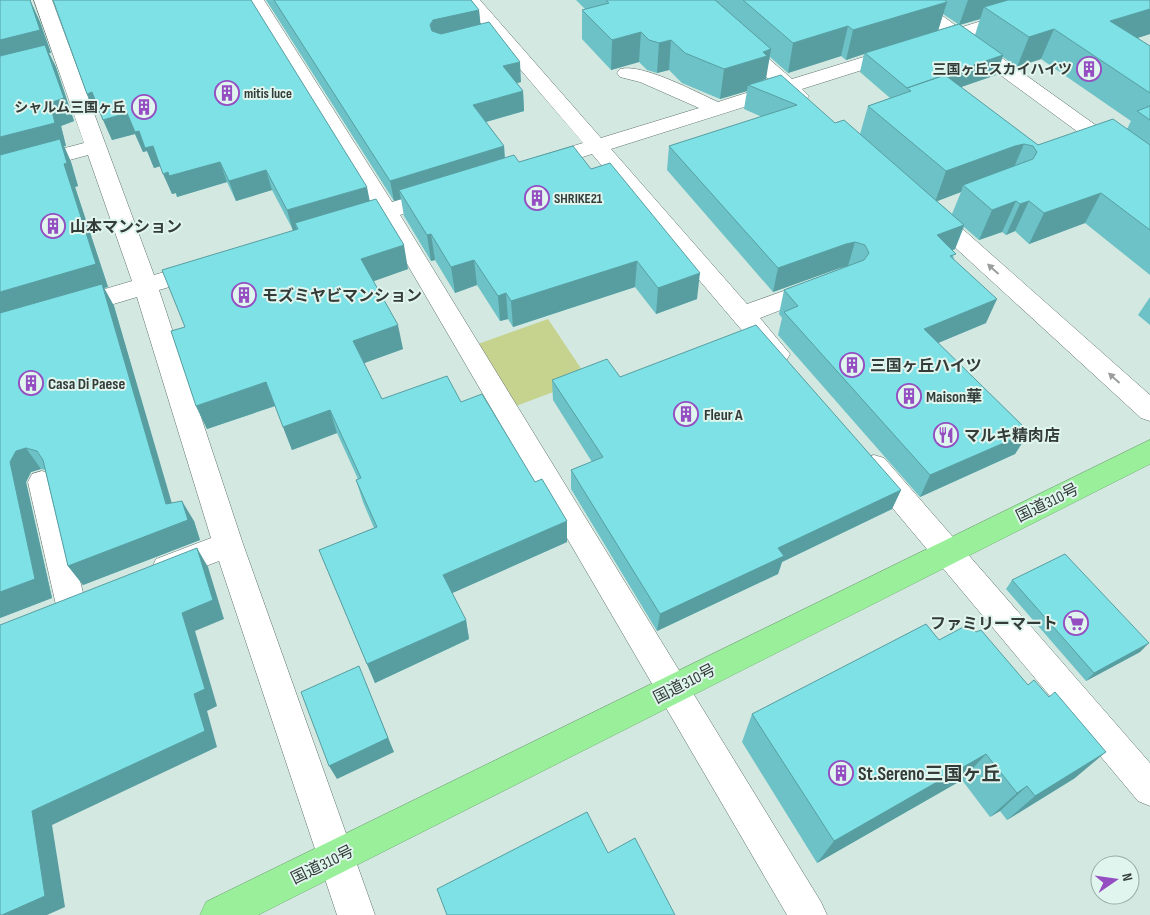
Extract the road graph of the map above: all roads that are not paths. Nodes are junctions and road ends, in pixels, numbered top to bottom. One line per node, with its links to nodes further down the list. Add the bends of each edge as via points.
1 (255, 0): 19 (street)
2 (470, 0): 13 (street, via 489,34)
3 (691, 0): 9 (street)
4 (909, 0): 7 (street)
5 (1067, 0): 7 (street)
6 (32, 1): 12 (street)
7 (956, 34): 9 (street); 16 (street)
8 (627, 73): 10 (street, via 647,78)
9 (787, 86): 10 (street); 11 (street)
10 (716, 108): 13 (street)
11 (816, 111)
12 (96, 146): 15 (street); 23 (street)
13 (597, 146): 14 (street); 24 (street)
14 (520, 170)
15 (0, 172)
16 (1150, 174)
17 (454, 191): 19 (street)
18 (933, 207): 27 (street, one-way to 18)
19 (387, 211): 20 (street); 35 (street)
20 (332, 229)
21 (220, 264): 23 (street)
22 (840, 279): 24 (street)
23 (146, 287): 25 (street); 31 (street)
24 (744, 314): 26 (street)
25 (0, 329)
26 (794, 373)
27 (1150, 410)
28 (857, 446): 32 (street)
29 (1150, 451): 32 (highway, 国道310号)
30 (42, 482): 34 (street)
31 (228, 544): 33 (street); 37 (street)
32 (948, 551): 35 (highway, 国道310号); 36 (street)
33 (143, 578)
34 (71, 605)
35 (672, 689): 37 (highway, 国道310号); 40 (street)
36 (1150, 790)
37 (336, 858): 38 (highway, 国道310号); 39 (street)
38 (219, 915)
39 (356, 915)
40 (808, 915)

